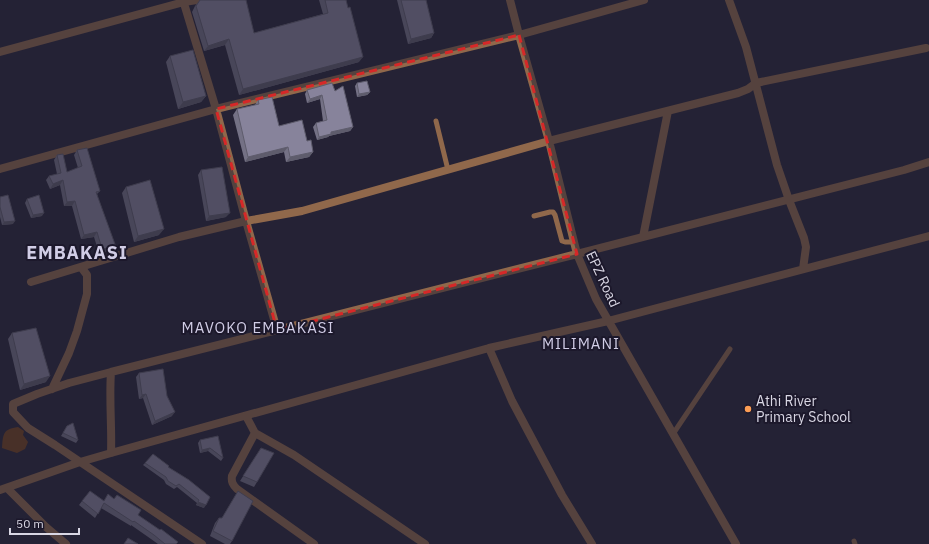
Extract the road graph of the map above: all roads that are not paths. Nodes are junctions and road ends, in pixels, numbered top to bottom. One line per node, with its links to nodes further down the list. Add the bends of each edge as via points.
1 (197, 0): 5 (street)
2 (510, 0): 6 (street, EPZ Road)
3 (644, 0): 6 (street)
4 (729, 0): 9 (street)
5 (184, 1): 8 (street); 10 (street)
6 (519, 35): 10 (street); 13 (street, EPZ Road)
7 (926, 48): 9 (street)
8 (0, 52)
9 (756, 83): 11 (street, via 738,93); 17 (street)
10 (216, 109): 15 (street); 19 (street)
11 (668, 111): 13 (street); 21 (street)
12 (436, 121): 16 (lane)
13 (549, 141): 16 (street); 22 (street, EPZ Road)
14 (929, 162): 17 (street)
15 (0, 169)
16 (448, 170): 19 (street, via 302,211)
17 (788, 200): 21 (street); 25 (street, via 806,247)
18 (534, 216): 22 (lane, via 553,212 562,241)
19 (246, 221): 24 (street, via 179,237); 28 (street)
20 (929, 236): 25 (street)
21 (643, 237): 23 (street)
22 (574, 242): 23 (street, EPZ Road)
23 (577, 254): 27 (street, EPZ Road); 28 (street)
24 (81, 267): 26 (street); 32 (street, via 87,275 87,294 69,353)
25 (803, 269): 27 (street)
26 (31, 282)
27 (608, 321): 29 (street); 35 (street, EPZ Road)
28 (277, 330): 31 (street)
29 (489, 348): 33 (street); 43 (street, via 512,401 562,496)
30 (730, 349): 35 (lane)
31 (111, 372): 32 (street); 36 (street)
32 (52, 389): 37 (street, via 13,404 12,412 28,428)
33 (246, 416): 34 (street); 36 (street)
34 (255, 433): 41 (street, via 232,476 233,484); 42 (street, via 294,455)
35 (673, 434): 44 (street, EPZ Road)
36 (111, 453): 37 (street)
37 (80, 462): 38 (street); 40 (street)
38 (4, 489): 39 (street)
39 (64, 544)
40 (202, 544)
41 (314, 544)
42 (425, 544)
43 (592, 544)
44 (736, 544)

